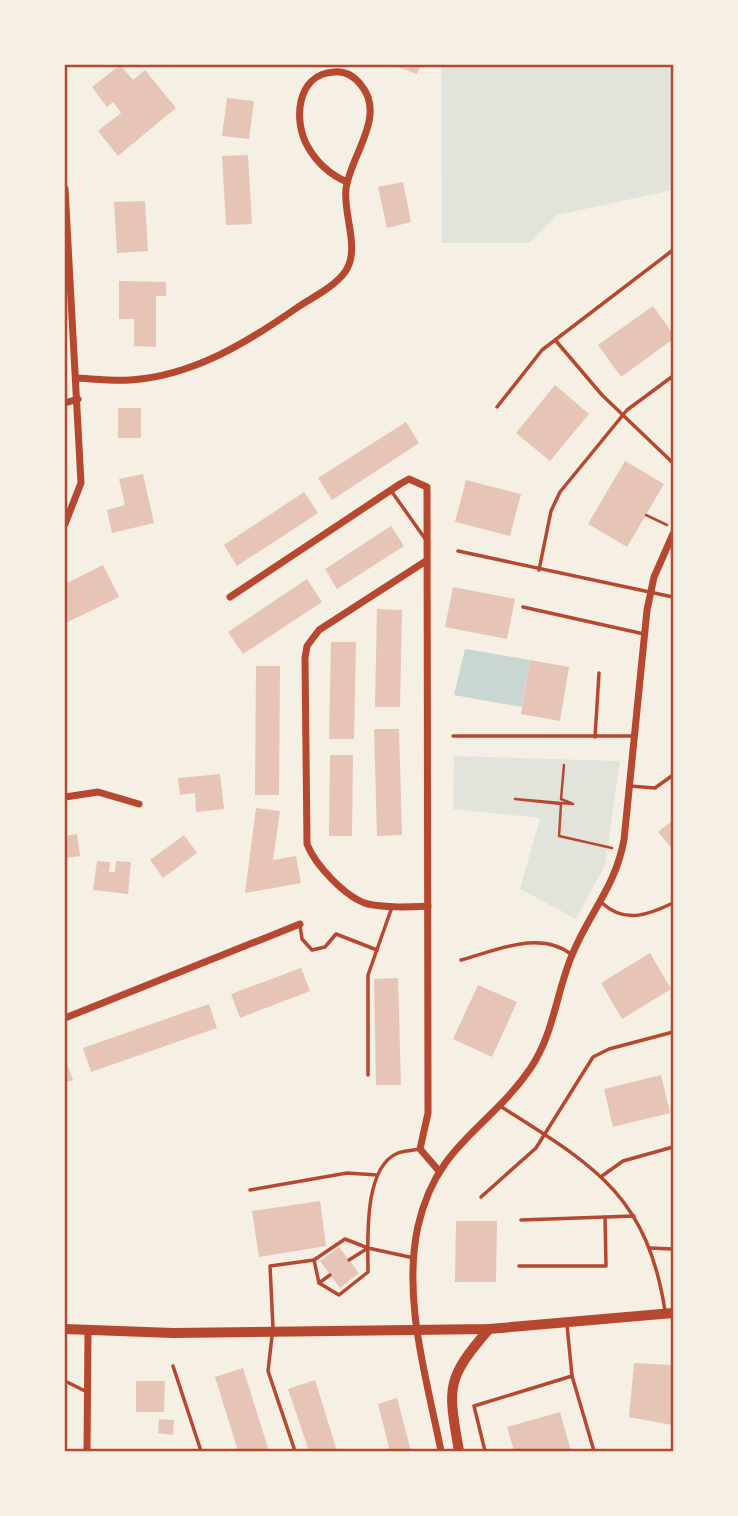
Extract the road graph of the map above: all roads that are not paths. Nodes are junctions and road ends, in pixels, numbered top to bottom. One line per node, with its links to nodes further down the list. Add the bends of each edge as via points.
1 (347, 182): 1 (street, via 319,162 300,125 305,89 330,72 355,79 370,103 370,120); 6 (street, via 351,260 344,273 324,289 252,339 210,359 144,378)
2 (65, 189): 6 (street)
3 (673, 250): 4 (lane)
4 (556, 341): 9 (lane, via 534,358); 10 (lane)
5 (673, 376): 10 (lane)
6 (77, 378): 7 (street)
7 (78, 399): 8 (street); 13 (street, via 81,483)
8 (65, 403)
9 (497, 407)
10 (622, 415): 11 (lane); 18 (lane, via 557,497)
11 (673, 463)
12 (391, 490): 15 (lane); 15 (street, via 410,479 427,487); 20 (street)
13 (65, 524)
14 (673, 534): 19 (street)
15 (427, 541): 17 (street)
16 (458, 551): 18 (lane)
17 (426, 561): 34 (street); 35 (street, via 319,630 305,657 307,844 313,860 365,903)
18 (539, 570): 19 (lane)
19 (650, 593): 21 (lane); 23 (street)
20 (230, 597)
21 (673, 597)
22 (523, 607): 23 (lane)
23 (644, 634): 26 (street)
24 (599, 673): 27 (lane)
25 (453, 736): 27 (lane)
26 (635, 736): 27 (lane); 29 (street)
27 (595, 737)
28 (673, 775): 29 (lane, via 656,789)
29 (630, 786): 32 (street, via 622,850)
30 (65, 797): 31 (street, via 98,792)
31 (139, 804)
32 (602, 903): 33 (lane, via 621,915 636,916); 38 (street)
33 (673, 903)
34 (428, 906): 35 (street); 46 (street, via 428,1113)
35 (392, 907): 37 (lane)
36 (300, 924): 37 (lane, via 302,939 312,950 326,947 336,934); 40 (street)
37 (377, 950): 42 (lane, via 368,975)
38 (572, 955): 39 (lane, via 553,944 536,942); 43 (street, via 541,1051)
39 (461, 960)
40 (65, 1018)
41 (673, 1031): 44 (lane, via 598,1054)
42 (368, 1075)
43 (498, 1105): 44 (lane); 47 (street, via 466,1135)
44 (545, 1135): 49 (lane); 51 (lane, via 523,1163)
45 (673, 1147): 49 (lane, via 623,1161)
46 (420, 1149): 47 (street); 48 (lane, via 397,1154)
47 (439, 1171): 58 (street, via 424,1207)
48 (377, 1175): 50 (lane, via 347,1173); 55 (lane)
49 (602, 1176): 52 (lane)
50 (250, 1190)
51 (481, 1197)
52 (634, 1216): 53 (lane); 56 (lane)
53 (605, 1217): 54 (lane); 61 (lane, via 606,1266)
54 (522, 1220)
55 (368, 1248): 58 (lane); 59 (lane, via 345,1239); 60 (lane); 63 (lane, via 368,1272 340,1294)
56 (650, 1248): 57 (lane); 64 (lane)
57 (673, 1249)
58 (414, 1258): 68 (street)
59 (314, 1260): 63 (lane); 70 (lane, via 270,1266)
60 (349, 1260)
61 (519, 1266)
62 (331, 1275): 63 (lane)
63 (319, 1283)
64 (669, 1314): 65 (main road)
65 (566, 1324): 67 (main road); 72 (lane)
66 (65, 1329): 69 (main road)
67 (489, 1329): 68 (main road); 79 (main road, via 452,1380)
68 (417, 1330): 70 (main road); 78 (street)
69 (89, 1331): 70 (main road); 74 (street)
70 (273, 1332): 77 (lane, via 268,1371)
71 (173, 1366): 76 (lane)
72 (572, 1376): 80 (lane, via 474,1406); 81 (lane)
73 (65, 1381): 74 (lane)
74 (87, 1392): 75 (street)
75 (87, 1451)
76 (201, 1451)
77 (295, 1451)
78 (441, 1451)
79 (459, 1451)
80 (485, 1451)
81 (594, 1451)

